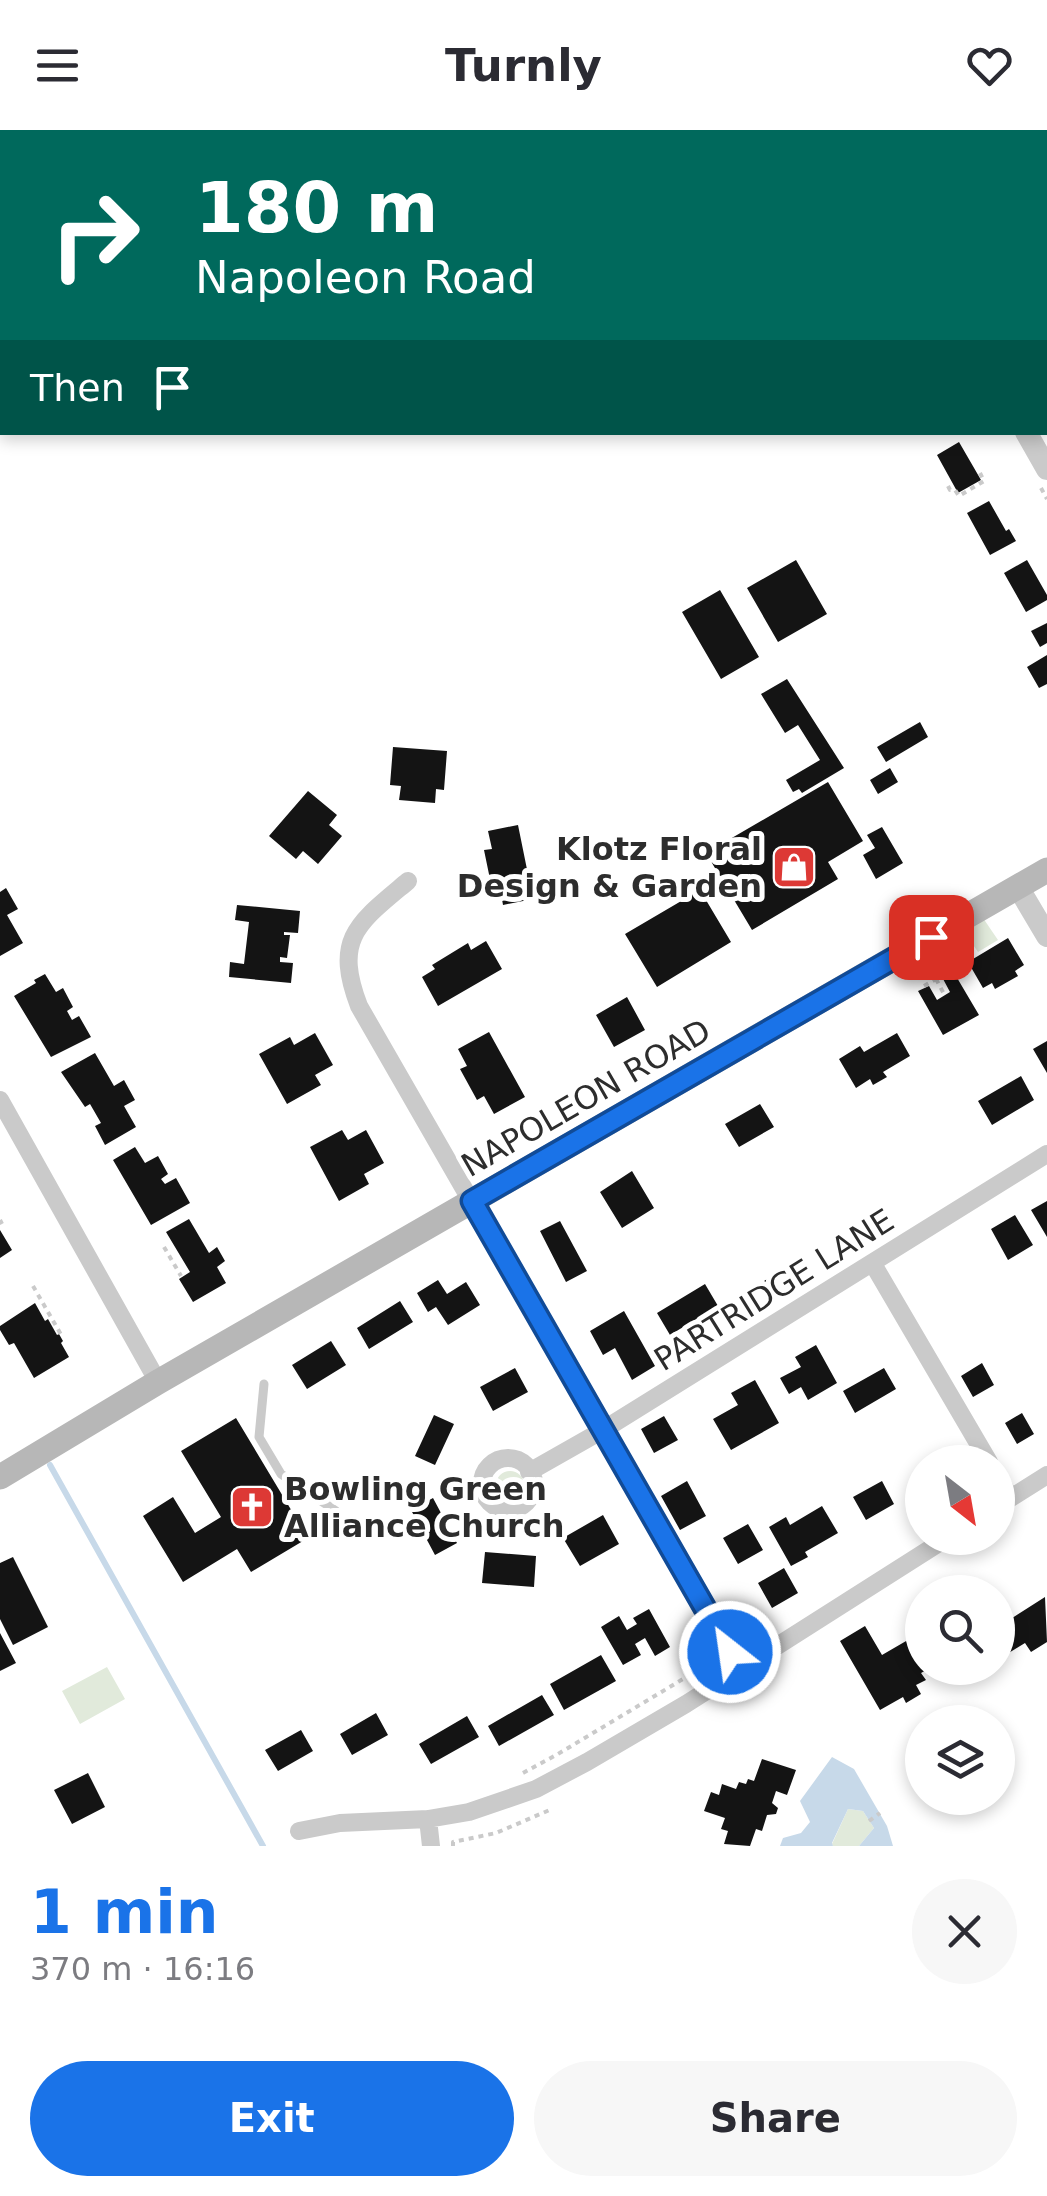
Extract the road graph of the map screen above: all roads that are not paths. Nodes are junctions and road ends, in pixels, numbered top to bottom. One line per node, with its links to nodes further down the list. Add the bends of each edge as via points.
1 (1028, 435): 2 (street)
2 (1047, 470)
3 (1047, 870): 5 (main road, NAPOLEON ROAD)
4 (408, 881): 9 (street, via 355,932 349,980)
5 (1018, 887): 6 (street); 9 (main road, NAPOLEON ROAD)
6 (1047, 936)
7 (0, 1100): 11 (street)
8 (1047, 1154): 10 (street, PARTRIDGE LANE)
9 (472, 1201): 11 (main road, NAPOLEON ROAD); 13 (street)
10 (874, 1264): 13 (street, PARTRIDGE LANE); 14 (street)
11 (158, 1382): 17 (main road, NAPOLEON ROAD)
12 (264, 1384): 19 (lane, via 259,1437 282,1474)
13 (603, 1430): 15 (street, PARTRIDGE LANE); 21 (street)
14 (980, 1445)
15 (529, 1472)
16 (1047, 1475): 18 (street)
17 (0, 1477)
18 (1015, 1495)
19 (336, 1511)
20 (920, 1555): 21 (street)
21 (740, 1669): 22 (street, via 536,1789)
22 (428, 1819): 23 (street); 24 (street)
23 (298, 1831)
24 (431, 1846)

